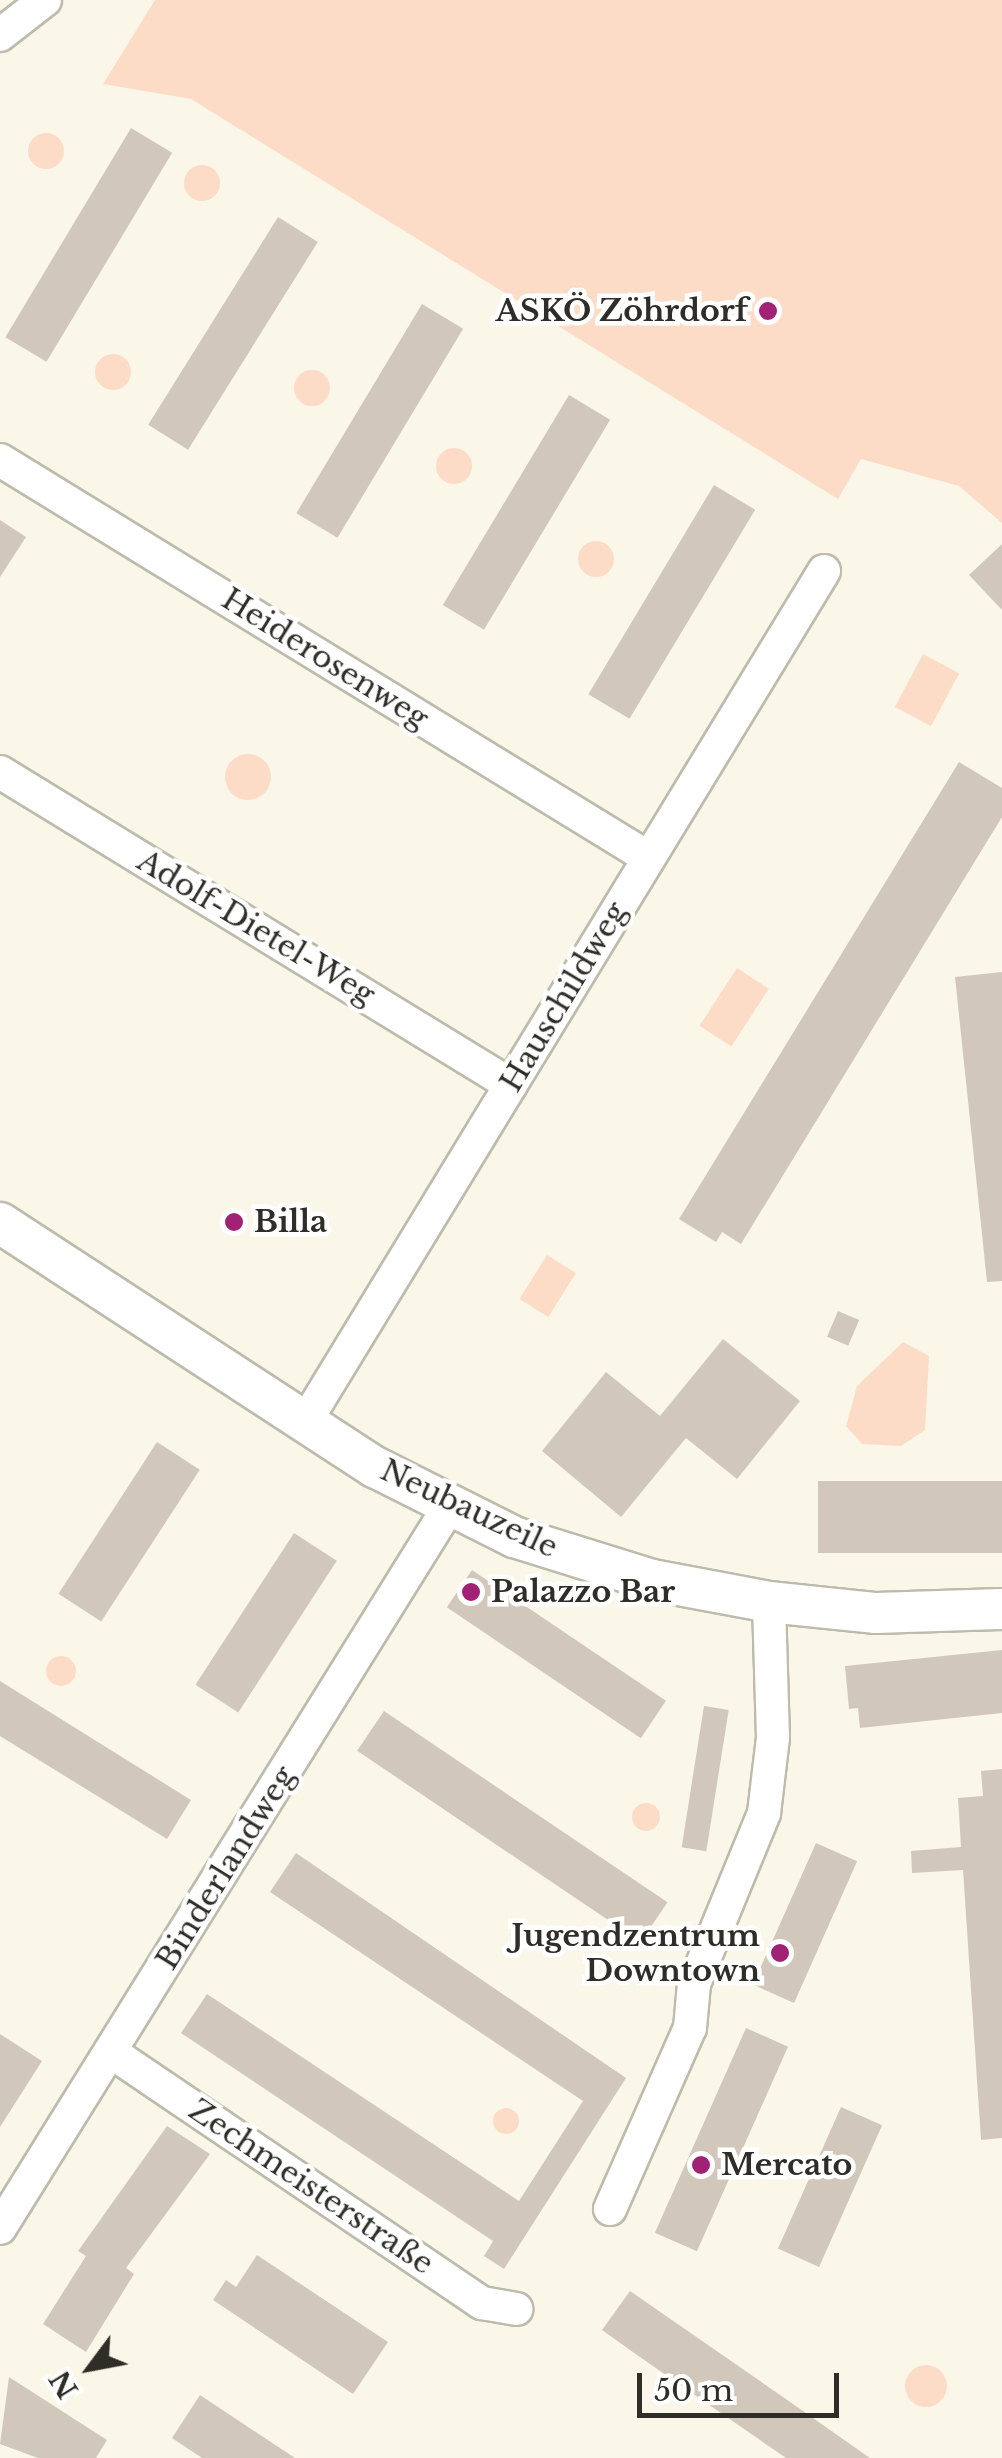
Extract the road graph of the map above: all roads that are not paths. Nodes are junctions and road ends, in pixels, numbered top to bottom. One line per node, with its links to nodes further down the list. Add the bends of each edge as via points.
1 (45, 0): 2 (street)
2 (0, 36)
3 (0, 460): 6 (street, Heiderosenweg)
4 (824, 571): 6 (street, Hauschildweg)
5 (0, 772): 7 (street, Adolf-Dietel-Weg)
6 (649, 858): 7 (street, Hauschildweg)
7 (511, 1084): 9 (street, Hauschildweg)
8 (0, 1223): 9 (street, Neubauzeile)
9 (304, 1424): 10 (street, Neubauzeile)
10 (449, 1507): 11 (street, Neubauzeile, via 580,1559); 13 (street, Binderlandweg)
11 (769, 1602): 12 (street, Neubauzeile, via 876,1613); 14 (street, via 773,1738 764,1813 694,1984 690,2028)
12 (1002, 1609)
13 (111, 2052): 15 (street, Binderlandweg); 16 (street, Zechmeisterstraße, via 482,2303)
14 (610, 2209)
15 (0, 2228)
16 (516, 2309)

